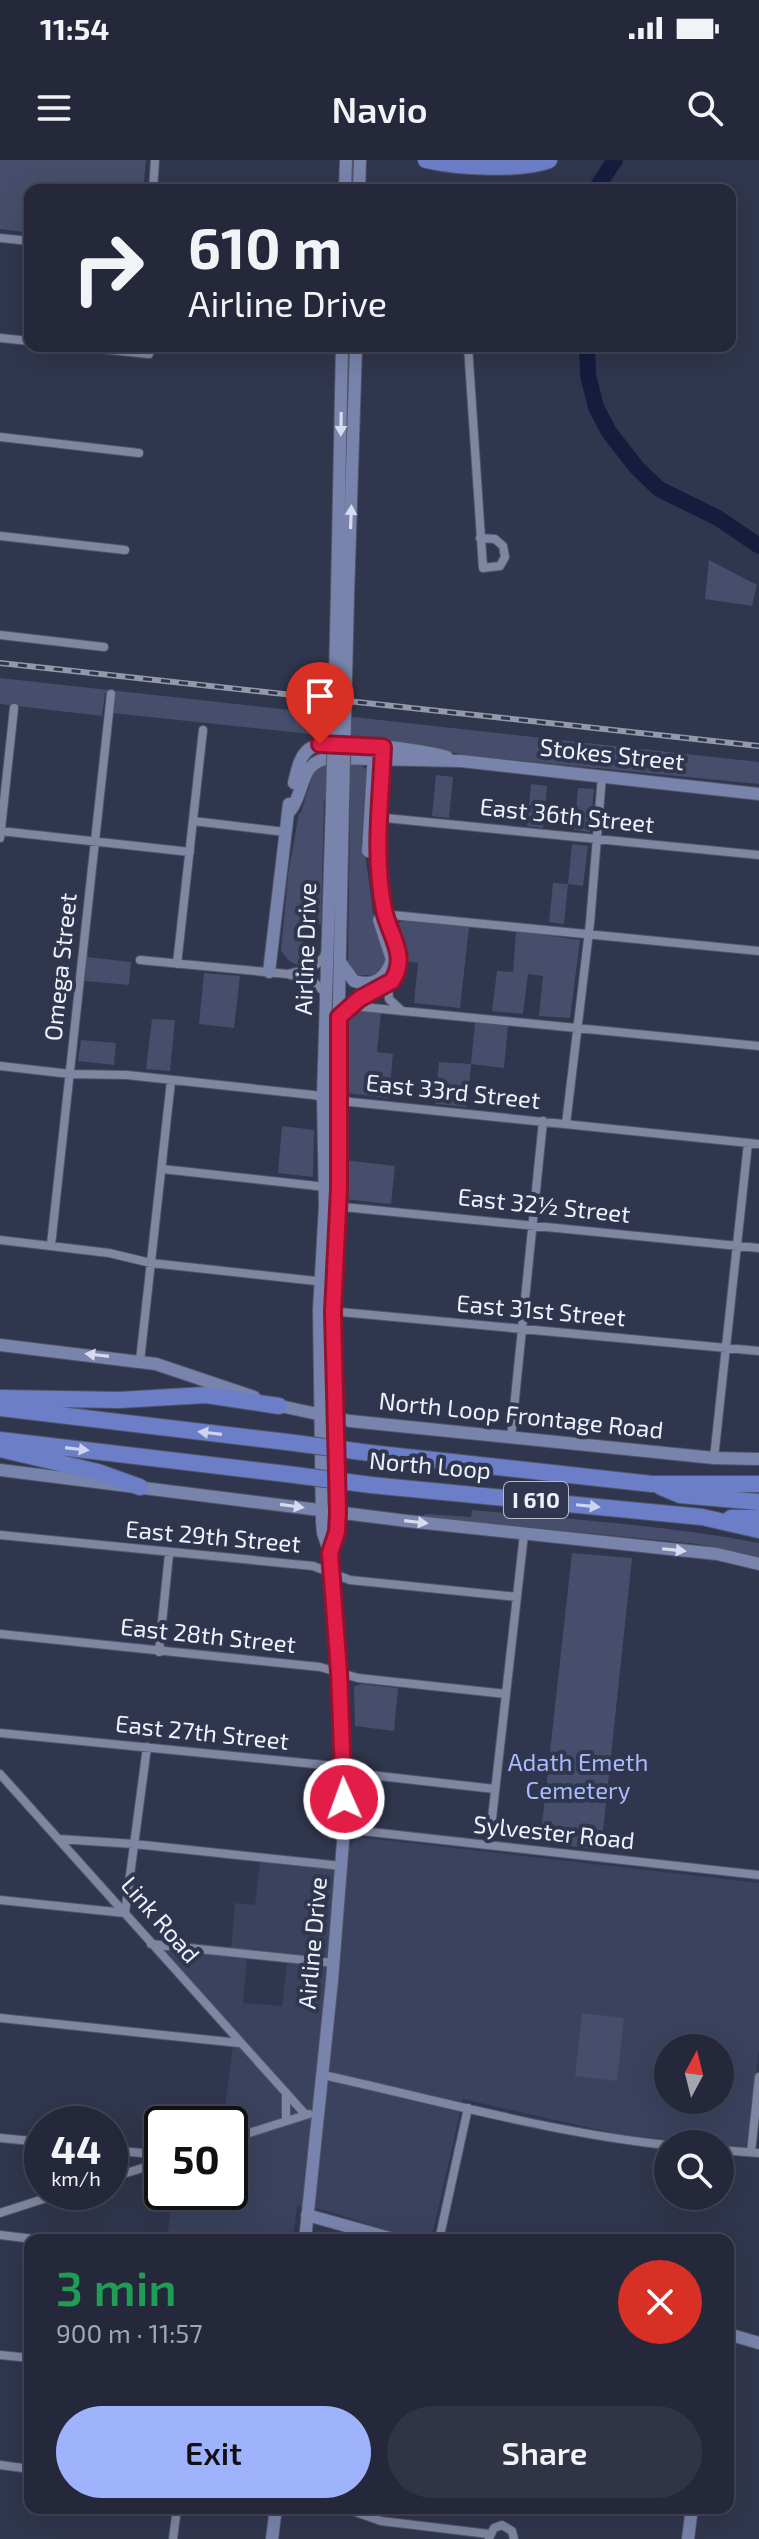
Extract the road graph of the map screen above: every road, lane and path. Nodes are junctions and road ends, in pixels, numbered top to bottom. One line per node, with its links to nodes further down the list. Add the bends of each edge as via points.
1 (155, 160): 8 (street)
2 (346, 160): 9 (main road)
3 (360, 160): 10 (main road)
4 (426, 160): 7 (highway)
5 (465, 160): 7 (highway)
6 (549, 160): 7 (highway)
7 (484, 165)
8 (153, 184)
9 (345, 184)
10 (359, 184)
11 (0, 238): 12 (street)
12 (24, 240)
13 (0, 338): 14 (street)
14 (24, 340)
15 (130, 352): 19 (street)
16 (342, 352): 25 (main road, Airline Drive, one-way to 25)
17 (356, 352): 25 (main road, Airline Drive, one-way to 17)
18 (468, 352): 23 (street)
19 (149, 354)
20 (0, 437): 21 (street)
21 (139, 453)
22 (0, 536): 24 (street)
23 (480, 538): 23 (street, via 483,568 500,566 505,551 495,539)
24 (125, 550)
25 (342, 594): 34 (main road, Airline Drive, bridge)
26 (0, 635): 27 (street)
27 (104, 647)
28 (111, 694): 41 (street, Omega Street)
29 (14, 708): 37 (street)
30 (203, 730): 36 (street)
31 (379, 753): 32 (main road, Stokes Street, via 416,749 461,761); 35 (main road, Airline Drive); 38 (main road, Stokes Street, via 325,744 310,748 298,765)
32 (602, 776): 33 (main road, Stokes Street); 40 (street)
33 (759, 794)
34 (337, 801): 46 (main road, Airline Drive); 49 (main road, Airline Drive)
35 (374, 817): 40 (street, East 36th Street); 44 (main road, Airline Drive, via 370,879)
36 (193, 821): 38 (street); 42 (street)
37 (0, 831): 39 (street); 41 (street)
38 (285, 832): 51 (main road)
39 (0, 838)
40 (598, 838): 43 (street, East 36th Street); 45 (street)
41 (95, 842): 42 (street); 61 (street, Omega Street)
42 (190, 852): 50 (street)
43 (759, 855)
44 (381, 914): 45 (street); 49 (main road, Airline Drive, via 392,960 381,980 354,981); 53 (main road, Airline Drive, via 400,959)
45 (589, 934): 47 (street); 58 (street)
46 (328, 947): 52 (street, via 321,961); 54 (main road, Airline Drive)
47 (759, 951)
48 (140, 960): 50 (street)
49 (340, 962): 57 (main road, Airline Drive)
50 (177, 964): 51 (street)
51 (269, 972): 52 (street)
52 (287, 974): 54 (street, via 314,982)
53 (392, 981): 55 (main road, Airline Drive); 56 (street, via 389,999)
54 (327, 995): 63 (main road, Airline Drive)
55 (352, 1006): 56 (street); 57 (main road, Airline Drive)
56 (402, 1011): 58 (street)
57 (339, 1017): 64 (main road, Airline Drive)
58 (578, 1029): 59 (street); 66 (street)
59 (759, 1046)
60 (0, 1066): 61 (street, East 33rd Street)
61 (70, 1074): 62 (street, East 33rd Street); 75 (street, Omega Street)
62 (171, 1081): 63 (street, East 33rd Street); 69 (street)
63 (323, 1097): 64 (street, East 33rd Street); 70 (main road, Airline Drive)
64 (337, 1098): 65 (street, East 33rd Street); 71 (main road, Airline Drive)
65 (543, 1121): 66 (street, East 33rd Street); 73 (street)
66 (566, 1124): 67 (street, East 33rd Street)
67 (748, 1143): 68 (street, East 33rd Street); 76 (street)
68 (759, 1144)
69 (162, 1169): 70 (street); 78 (street)
70 (325, 1187): 71 (street); 72 (main road, Airline Drive)
71 (339, 1189): 72 (main road, Airline Drive)
72 (331, 1206): 73 (street, East 32½ Street); 79 (main road, Airline Drive); 80 (main road, Airline Drive)
73 (532, 1224): 76 (street, East 32½ Street); 83 (street)
74 (0, 1240): 75 (street)
75 (51, 1245): 78 (street)
76 (737, 1245): 77 (street, East 32½ Street); 85 (street)
77 (759, 1248)
78 (151, 1263): 79 (street); 87 (street)
79 (320, 1281): 80 (street); 81 (main road, Airline Drive)
80 (334, 1283): 82 (main road, Airline Drive)
81 (319, 1310): 82 (street, East 31st Street); 91 (main road, Airline Drive)
82 (333, 1312): 83 (street, East 31st Street); 92 (main road, Airline Drive)
83 (521, 1329): 85 (street, East 31st Street); 93 (street)
84 (0, 1345): 87 (main road, North Loop Frontage Road, one-way to 84)
85 (727, 1348): 86 (street, East 31st Street); 96 (street)
86 (759, 1351)
87 (140, 1361): 89 (main road, North Loop Frontage Road)
88 (0, 1398): 89 (highway, via 206,1395)
89 (279, 1406): 91 (main road, North Loop Frontage Road)
90 (0, 1408): 99 (highway, North Loop / I 610, one-way to 90, bridge)
91 (322, 1415): 92 (main road, North Loop Frontage Road); 103 (main road, Airline Drive)
92 (336, 1418): 93 (main road, North Loop Frontage Road); 104 (main road, Airline Drive)
93 (511, 1438): 96 (main road, North Loop Frontage Road)
94 (0, 1440): 105 (highway, North Loop / I 610, one-way to 105, bridge, via 371,1485)
95 (0, 1449): 101 (highway)
96 (714, 1458): 97 (main road, North Loop Frontage Road)
97 (759, 1459)
98 (0, 1470): 101 (main road)
99 (652, 1484): 100 (highway, North Loop / I 610); 102 (highway, via 680,1495)
100 (759, 1484)
101 (140, 1487): 103 (main road, one-way to 103)
102 (759, 1502)
103 (322, 1510): 104 (main road); 110 (main road, Airline Drive)
104 (338, 1512): 108 (main road, one-way to 108); 110 (main road, Airline Drive)
105 (702, 1517): 106 (highway); 107 (highway, North Loop / I 610)
106 (759, 1518)
107 (759, 1530)
108 (524, 1534): 112 (main road, one-way to 112, via 717,1554); 114 (street)
109 (0, 1535): 111 (street, East 29th Street)
110 (330, 1553): 113 (main road, Airline Drive)
111 (169, 1554): 113 (street, East 29th Street); 116 (street)
112 (759, 1564)
113 (331, 1572): 114 (street, East 29th Street, via 350,1580); 117 (main road, Airline Drive)
114 (517, 1597): 118 (street)
115 (0, 1634): 116 (street, East 28th Street)
116 (159, 1652): 117 (street, East 28th Street)
117 (339, 1672): 118 (street, East 28th Street); 121 (main road, Airline Drive)
118 (506, 1694): 123 (street)
119 (0, 1733): 120 (street, East 27th Street)
120 (147, 1747): 121 (street, East 27th Street); 126 (street)
121 (343, 1769): 123 (street, East 27th Street); 124 (main road, Airline Drive)
122 (0, 1774): 125 (street, Link Road)
123 (495, 1789): 127 (street)
124 (344, 1829): 127 (street, Sylvester Road); 128 (main road, Airline Drive)
125 (59, 1839): 126 (street); 131 (street, Link Road)
126 (134, 1844): 128 (street); 131 (street)
127 (489, 1845): 129 (street, Sylvester Road)
128 (342, 1866): 133 (main road, Airline Drive)
129 (759, 1875)
130 (0, 1900): 131 (street)
131 (125, 1913): 132 (street, Link Road)
132 (150, 1944): 133 (street); 135 (street, Link Road)
133 (334, 1963): 136 (main road, Airline Drive)
134 (0, 2018): 135 (street)
135 (239, 2043): 138 (street, Link Road)
136 (323, 2075): 139 (street); 140 (main road, Airline Drive)
137 (759, 2077): 148 (street)
138 (286, 2094): 141 (street, Link Road); 142 (street)
139 (468, 2108): 146 (street); 154 (street)
140 (319, 2112): 141 (street); 151 (main road, Airline Drive)
141 (305, 2114): 142 (street)
142 (286, 2120): 143 (street)
143 (248, 2133)
144 (0, 2138): 145 (street)
145 (24, 2140)
146 (654, 2143)
147 (734, 2151): 148 (street)
148 (755, 2153)
149 (24, 2205): 150 (street)
150 (0, 2213)
151 (307, 2215): 152 (main road, Airline Drive); 153 (main road)
152 (305, 2234)
153 (375, 2234)
154 (440, 2234)
155 (0, 2235): 156 (street)
156 (24, 2238)
157 (734, 2336): 158 (main road)
158 (759, 2343)
159 (0, 2355): 160 (street)
160 (24, 2357)
161 (0, 2465): 162 (street)
162 (24, 2468)
163 (176, 2514): 168 (street)
164 (275, 2514): 169 (main road)
165 (361, 2514): 167 (street)
166 (691, 2514): 171 (main road)
167 (489, 2537): 170 (street, via 502,2525)
168 (173, 2539)
169 (272, 2539)
170 (514, 2539)
171 (688, 2539)

